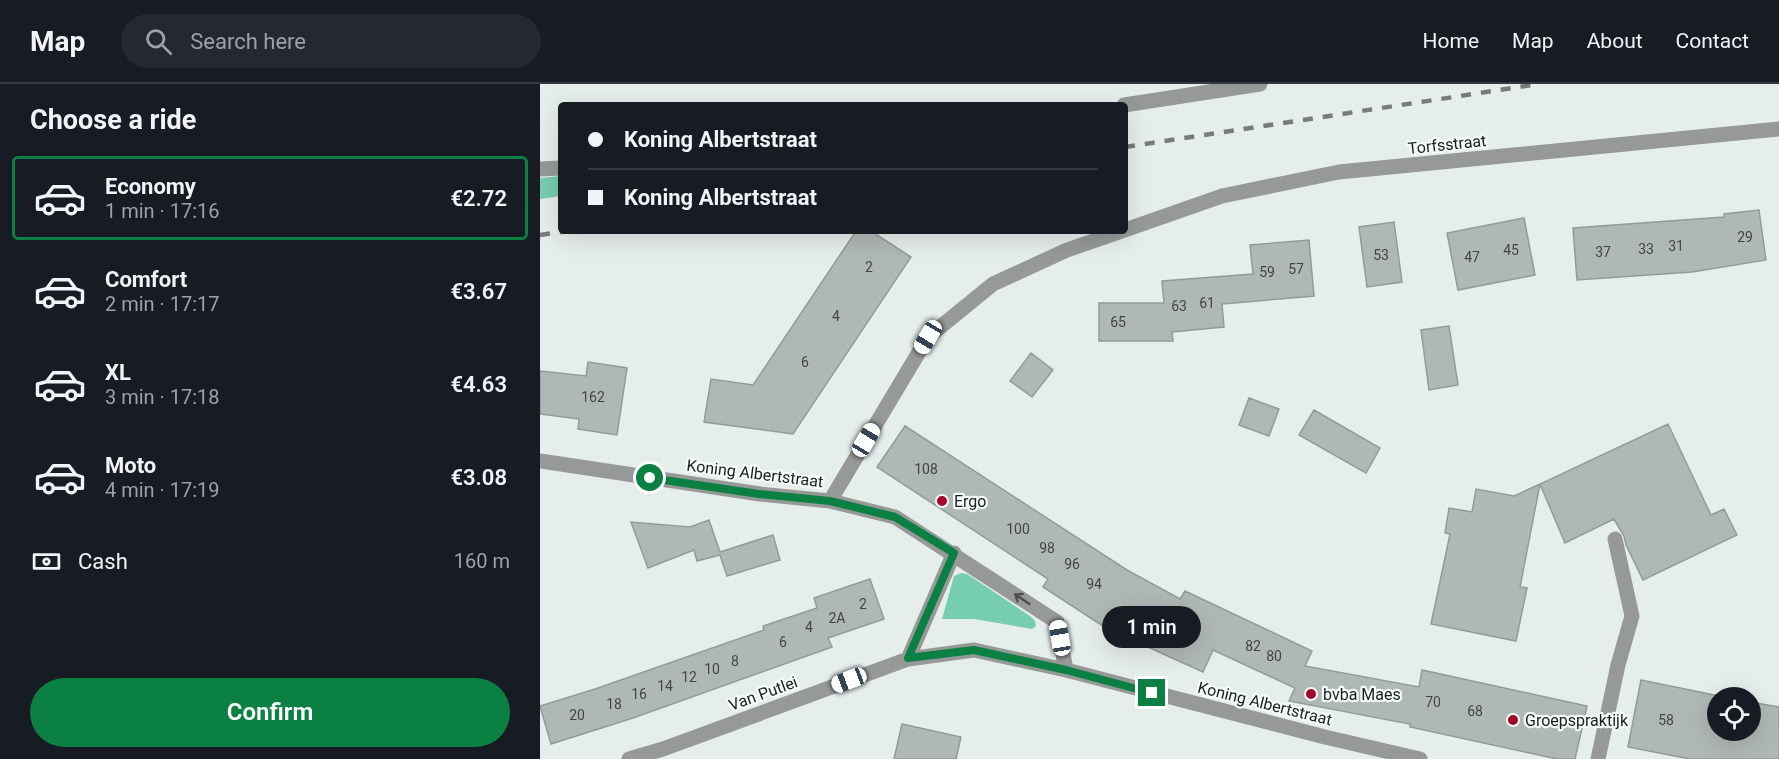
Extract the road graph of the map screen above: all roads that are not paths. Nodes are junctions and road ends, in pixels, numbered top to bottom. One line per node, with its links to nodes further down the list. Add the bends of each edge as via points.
1 (1260, 84): 2 (street)
2 (1226, 86): 3 (street)
3 (1128, 104)
4 (1779, 129): 7 (street, Torfsstraat, via 1339,172 1222,196)
5 (558, 168): 6 (street)
6 (540, 169)
7 (1128, 228)
8 (1112, 234): 10 (street, Torfsstraat, via 993,284 928,337)
9 (540, 461): 10 (street, Koning Albertstraat)
10 (830, 501): 12 (street, Koning Albertstraat, via 895,517)
11 (1615, 539): 17 (street, via 1632,616)
12 (954, 553): 13 (street); 14 (street, Koning Albertstraat, one-way to 12, via 1057,622)
13 (908, 658): 14 (street, Koning Albertstraat, via 974,650); 15 (street, Van Putlei)
14 (1066, 670): 16 (street, Koning Albertstraat)
15 (629, 759)
16 (1420, 759)
17 (1598, 759)

